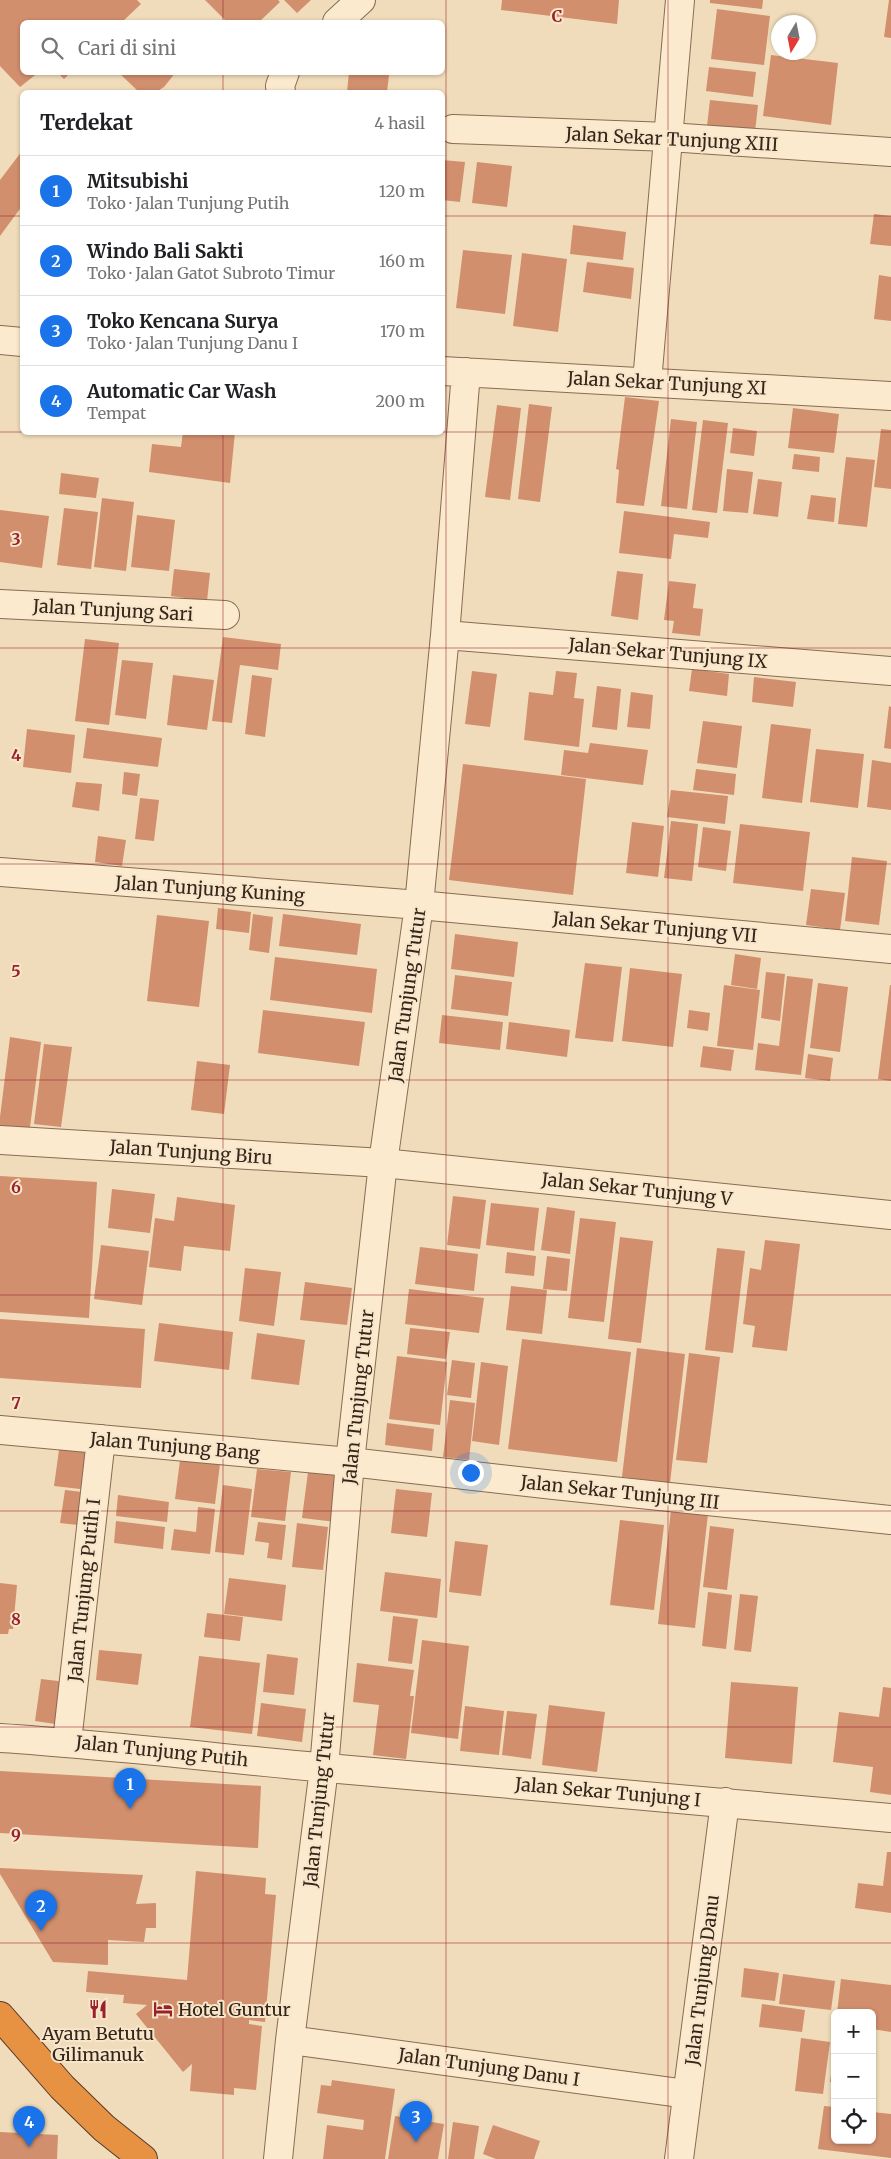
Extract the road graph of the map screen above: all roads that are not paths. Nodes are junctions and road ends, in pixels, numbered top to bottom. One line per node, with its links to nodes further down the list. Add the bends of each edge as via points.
1 (361, 0): 3 (street)
2 (680, 0): 7 (street)
3 (339, 20)
4 (284, 75): 5 (street)
5 (281, 90)
6 (453, 129): 7 (street, Jalan Sekar Tunjung XIII)
7 (669, 137): 8 (street, Jalan Sekar Tunjung XIII); 12 (street)
8 (891, 152)
9 (0, 340): 10 (street)
10 (20, 342)
11 (454, 372): 12 (street, Jalan Sekar Tunjung XI); 16 (street, Jalan Tunjung Tutur)
12 (646, 382): 13 (street, Jalan Sekar Tunjung XI)
13 (891, 396)
14 (0, 604): 15 (street, Jalan Tunjung Sari)
15 (225, 615)
16 (445, 635): 17 (street, Jalan Sekar Tunjung IX); 19 (street, Jalan Tunjung Tutur)
17 (891, 671)
18 (0, 872): 19 (street, Jalan Tunjung Kuning)
19 (419, 905): 20 (street, Jalan Sekar Tunjung VII); 22 (street, Jalan Tunjung Tutur)
20 (891, 950)
21 (0, 1140): 22 (street, Jalan Tunjung Biru)
22 (383, 1163): 23 (street, Jalan Sekar Tunjung V); 26 (street, Jalan Tunjung Tutur)
23 (891, 1216)
24 (0, 1430): 25 (street, Jalan Tunjung Bang)
25 (101, 1439): 26 (street, Jalan Tunjung Bang); 29 (street, Jalan Tunjung Putih I)
26 (350, 1462): 27 (street, Jalan Sekar Tunjung III); 30 (street, Jalan Tunjung Tutur)
27 (891, 1520)
28 (0, 1738): 29 (street, Jalan Tunjung Putih)
29 (67, 1742): 30 (street, Jalan Tunjung Putih)
30 (324, 1768): 31 (street, Jalan Sekar Tunjung I); 35 (street, Jalan Tunjung Tutur)
31 (725, 1802): 32 (street, Jalan Sekar Tunjung I); 36 (street, Jalan Tunjung Danu)
32 (891, 1818)
33 (0, 2016): 34 (highway)
34 (10, 2039): 37 (highway, via 104,2128)
35 (290, 2040): 36 (street, Jalan Tunjung Danu I); 38 (street, Jalan Tunjung Tutur)
36 (687, 2094): 39 (street, Jalan Tunjung Danu)
37 (144, 2159)
38 (278, 2159)
39 (679, 2159)

